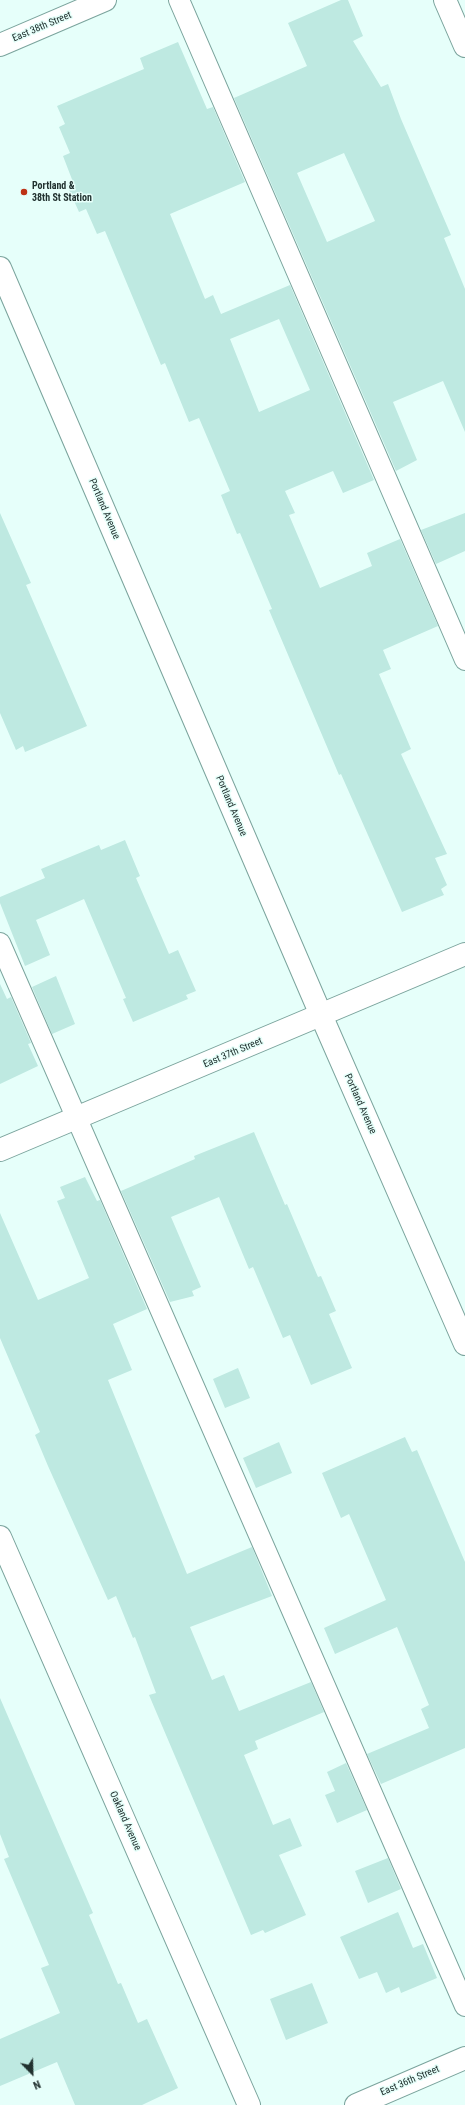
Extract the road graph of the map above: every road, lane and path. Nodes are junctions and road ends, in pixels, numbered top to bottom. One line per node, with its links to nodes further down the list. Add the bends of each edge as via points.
1 (105, 0): 4 (street, East 38th Street)
2 (179, 0): 7 (lane)
3 (445, 0): 5 (street)
4 (0, 45)
5 (465, 46)
6 (0, 268): 10 (street, Portland Avenue)
7 (465, 660)
8 (0, 943): 11 (lane)
9 (465, 954): 10 (street, East 37th Street)
10 (321, 1015): 11 (street, East 37th Street); 13 (street, Portland Avenue)
11 (77, 1118): 12 (street, East 37th Street); 15 (lane)
12 (0, 1150)
13 (465, 1344)
14 (0, 1537): 17 (street, Oakland Avenue)
15 (465, 2006)
16 (465, 2058): 18 (street, East 36th Street)
17 (249, 2105)
18 (356, 2105)

